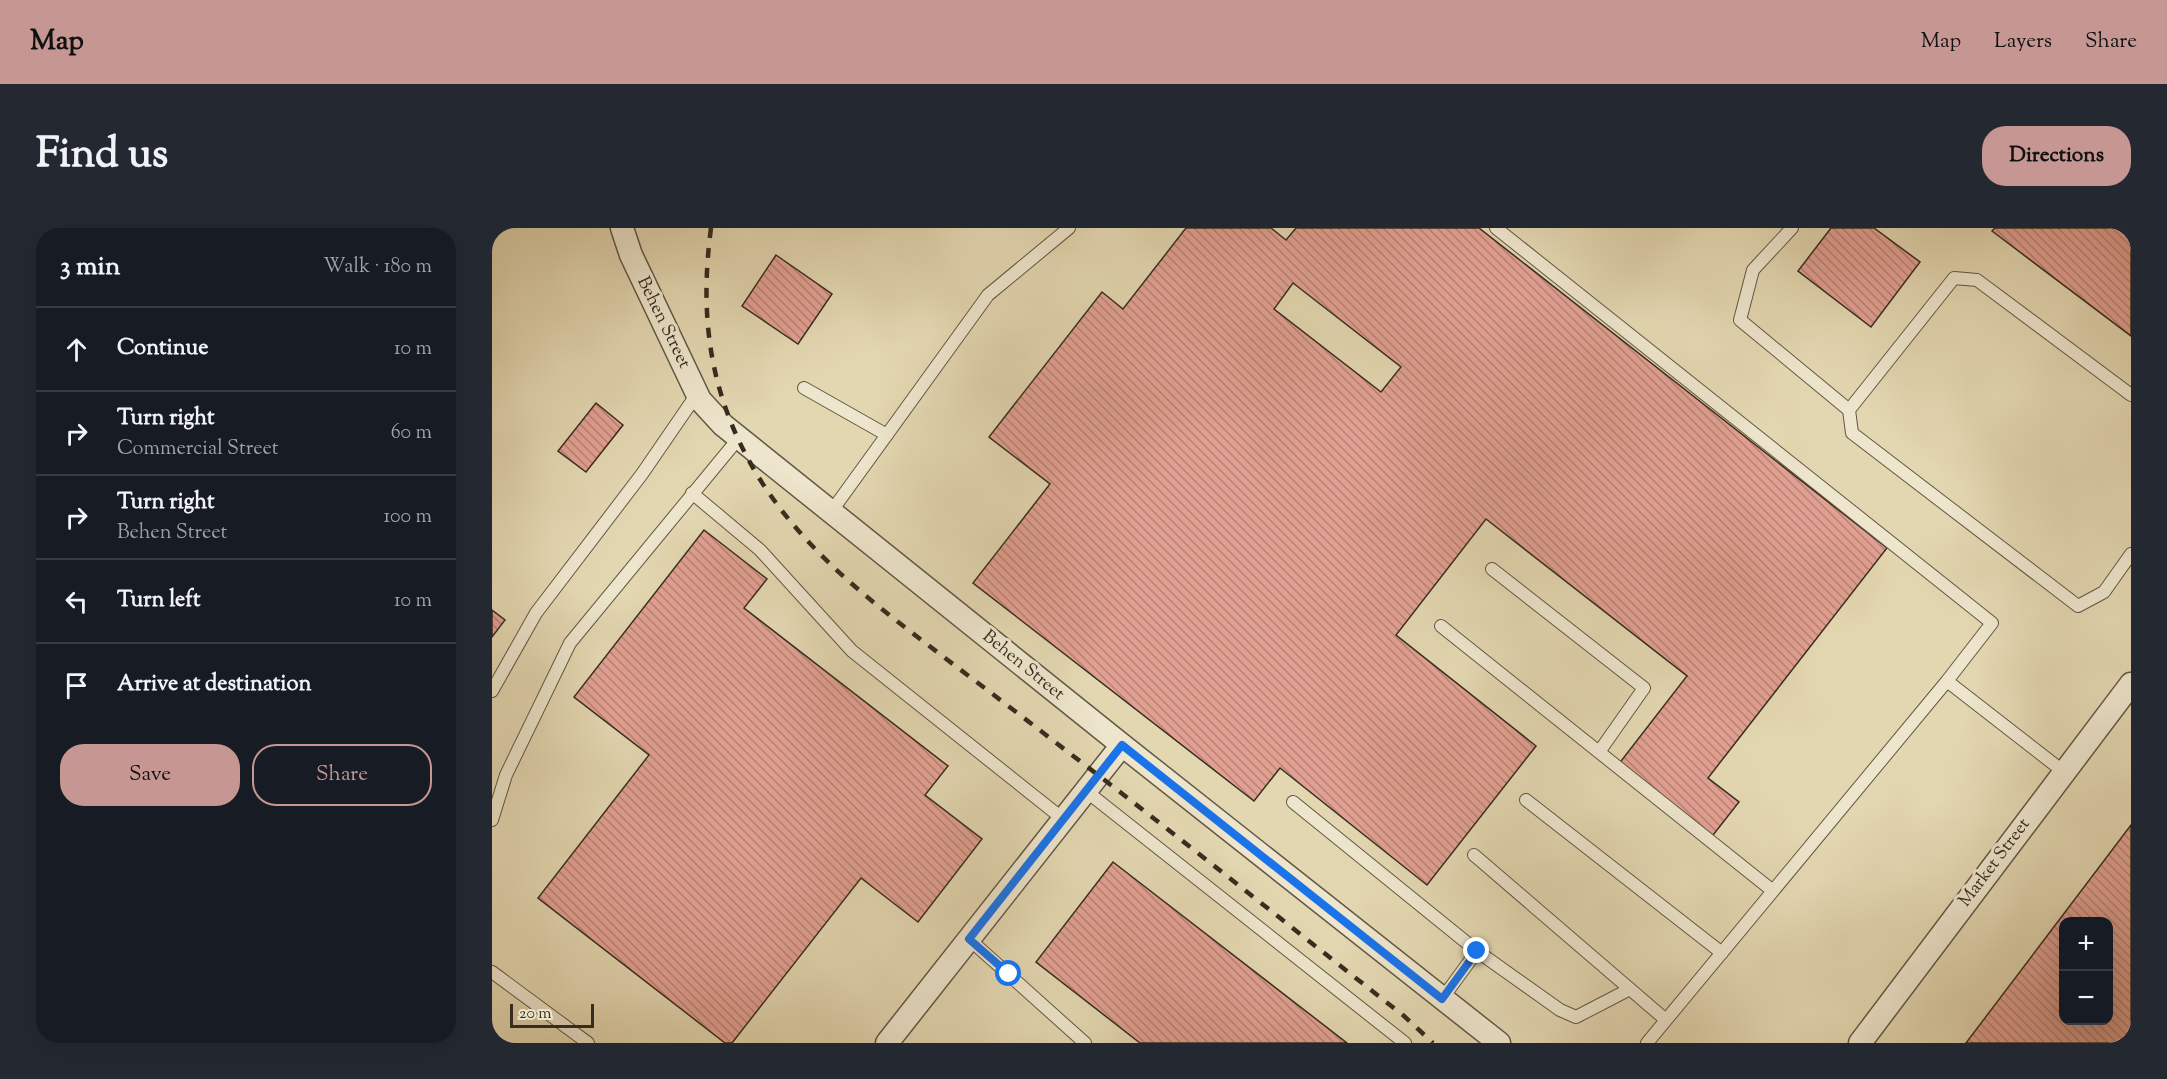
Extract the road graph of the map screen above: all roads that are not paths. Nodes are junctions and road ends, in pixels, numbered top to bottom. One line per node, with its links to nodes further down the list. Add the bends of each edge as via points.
1 (622, 228): 6 (street, Behen Street)
2 (1069, 228): 9 (lane, via 988,295)
3 (1496, 228): 16 (lane, via 1992,623)
4 (1792, 228): 8 (lane, via 1753,270 1740,320)
5 (804, 388): 9 (lane)
6 (697, 394): 10 (street, Behen Street); 18 (lane, via 642,474 536,613)
7 (2131, 395): 8 (lane, via 1977,280 1954,278)
8 (1849, 410): 13 (lane, via 1852,433 2078,606 2104,592)
9 (886, 435): 12 (lane)
10 (738, 439): 11 (lane); 12 (street, Behen Street)
11 (692, 493): 25 (lane, via 760,550 852,651); 26 (lane, via 570,643 506,775)
12 (831, 512): 19 (street, Behen Street)
13 (2131, 554)
14 (1492, 569): 20 (lane, via 1644,688)
15 (1441, 626): 20 (lane)
16 (1947, 681): 21 (lane); 28 (lane)
17 (2131, 684): 21 (street, Market Street)
18 (492, 691)
19 (1122, 745): 22 (street); 34 (street, Behen Street)
20 (1599, 752): 28 (lane)
21 (2064, 772): 42 (street, Market Street)
22 (1086, 790): 25 (street); 39 (lane)
23 (1526, 800): 31 (lane)
24 (1293, 802): 30 (lane)
25 (1064, 819): 29 (street)
26 (492, 820)
27 (1474, 855): 33 (lane)
28 (1773, 891): 31 (lane)
29 (969, 939): 37 (street); 38 (lane)
30 (1477, 951): 33 (lane, via 1560,1010 1576,1017); 34 (lane)
31 (1722, 953): 35 (lane)
32 (492, 972): 36 (lane)
33 (1630, 989): 35 (lane)
34 (1442, 999): 40 (street, Behen Street)
35 (1666, 1020): 41 (lane)
36 (588, 1043)
37 (887, 1043)
38 (1086, 1043)
39 (1405, 1043)
40 (1499, 1043)
41 (1647, 1043)
42 (1860, 1043)

